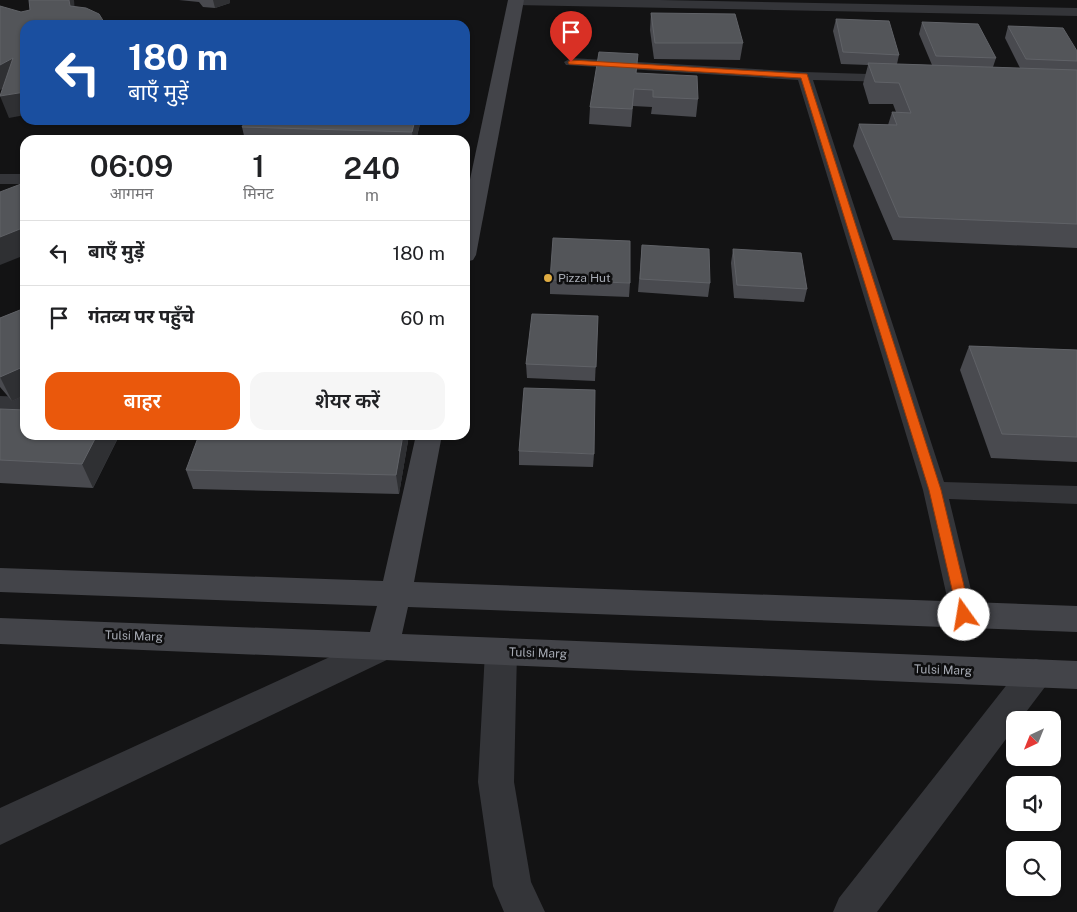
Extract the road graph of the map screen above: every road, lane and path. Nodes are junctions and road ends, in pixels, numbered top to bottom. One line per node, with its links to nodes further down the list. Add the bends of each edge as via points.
1 (515, 0): 2 (lane); 8 (street)
2 (1077, 12)
3 (571, 62): 4 (lane)
4 (804, 76): 5 (lane); 13 (lane)
5 (911, 79)
6 (0, 179): 7 (lane)
7 (20, 179)
8 (472, 185): 9 (street)
9 (470, 205)
10 (0, 403): 11 (lane)
11 (20, 404)
12 (428, 440): 16 (street)
13 (935, 490): 14 (lane); 17 (lane)
14 (1077, 495)
15 (0, 580): 16 (street)
16 (396, 594): 17 (street); 20 (street)
17 (964, 615): 18 (street)
18 (1077, 619)
19 (0, 631): 20 (street, Tulsi Marg)
20 (382, 647): 21 (street, Tulsi Marg); 24 (street)
21 (501, 652): 22 (street, Tulsi Marg); 25 (street, via 496,782 512,886)
22 (1036, 673): 23 (street, Tulsi Marg); 26 (street)
23 (1077, 675)
24 (0, 827)
25 (526, 912)
26 (853, 912)

